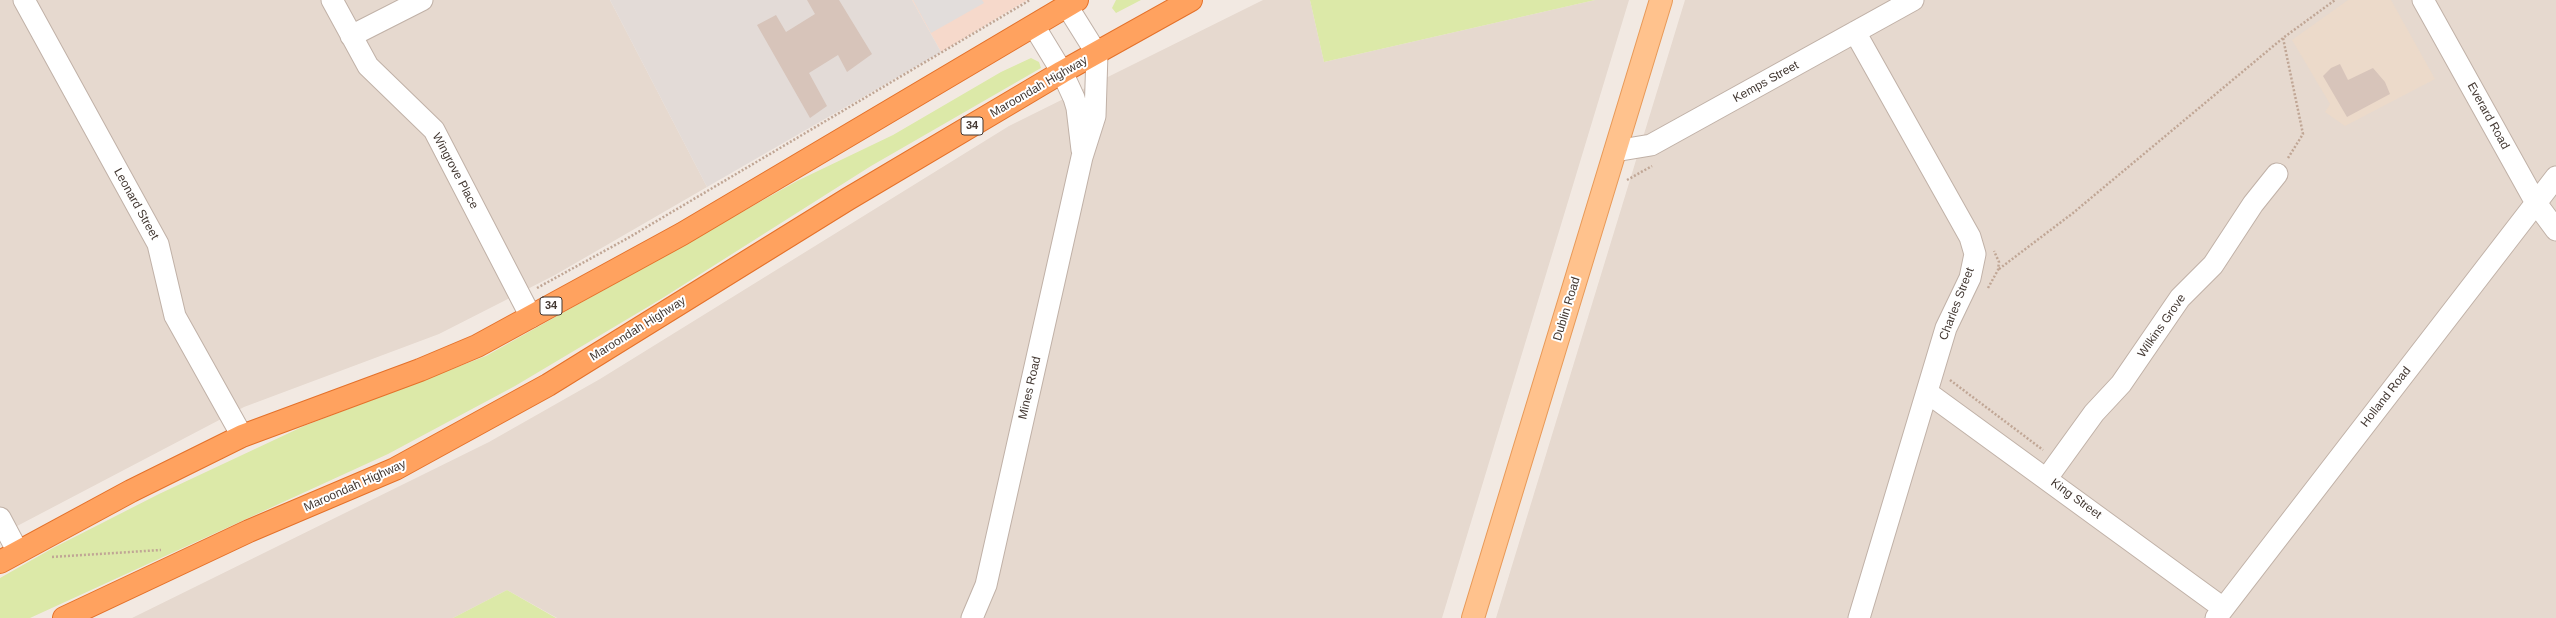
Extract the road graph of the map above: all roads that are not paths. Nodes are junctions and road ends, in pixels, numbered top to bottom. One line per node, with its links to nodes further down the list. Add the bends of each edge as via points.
1 (24, 0): 22 (street, Leonard Street, via 158,244 175,316)
2 (332, 0): 11 (street, Wingrove Place)
3 (422, 0): 11 (street)
4 (1191, 0): 12 (highway, Maroondah Highway / 34)
5 (1661, 0): 14 (main road, Dublin Road)
6 (1914, 0): 10 (street, Kemps Street)
7 (2423, 0): 18 (street, Everard Road)
8 (1072, 3): 9 (highway, 34); 12 (street)
9 (1034, 26): 13 (street, Mines Road); 20 (highway, 34, via 682,234)
10 (1855, 32): 14 (street, Kemps Street, via 1651,145); 21 (street, Charles Street, via 1970,237 1976,254 1970,278 1946,328)
11 (351, 36): 20 (street, Wingrove Place, via 368,66 434,130)
12 (1097, 54): 13 (highway, Maroondah Highway / 34); 15 (street, Mines Road, via 1095,116)
13 (1062, 72): 15 (street, Mines Road, via 1077,108); 27 (highway, Maroondah Highway / 34, via 855,195 527,396 395,469 249,531)
14 (1615, 151): 29 (main road, Dublin Road)
15 (1082, 157): 28 (street, Mines Road, via 986,585)
16 (2277, 174): 23 (street, Wilkins Grove, via 2253,204 2213,264 2180,298 2121,384 2094,413)
17 (2556, 177): 18 (street, Holland Road)
18 (2536, 203): 19 (street, Everard Road); 26 (street, Holland Road)
19 (2556, 230)
20 (531, 317): 22 (highway, 34, via 477,346 420,370)
21 (1928, 393): 23 (street, King Street); 30 (street, Charles Street)
22 (242, 436): 25 (highway, 34, via 131,491)
23 (2053, 470): 26 (street, King Street)
24 (0, 518): 25 (street)
25 (17, 553)
26 (2220, 613)
27 (64, 618)
28 (972, 618)
29 (1473, 618)
30 (1859, 618)

